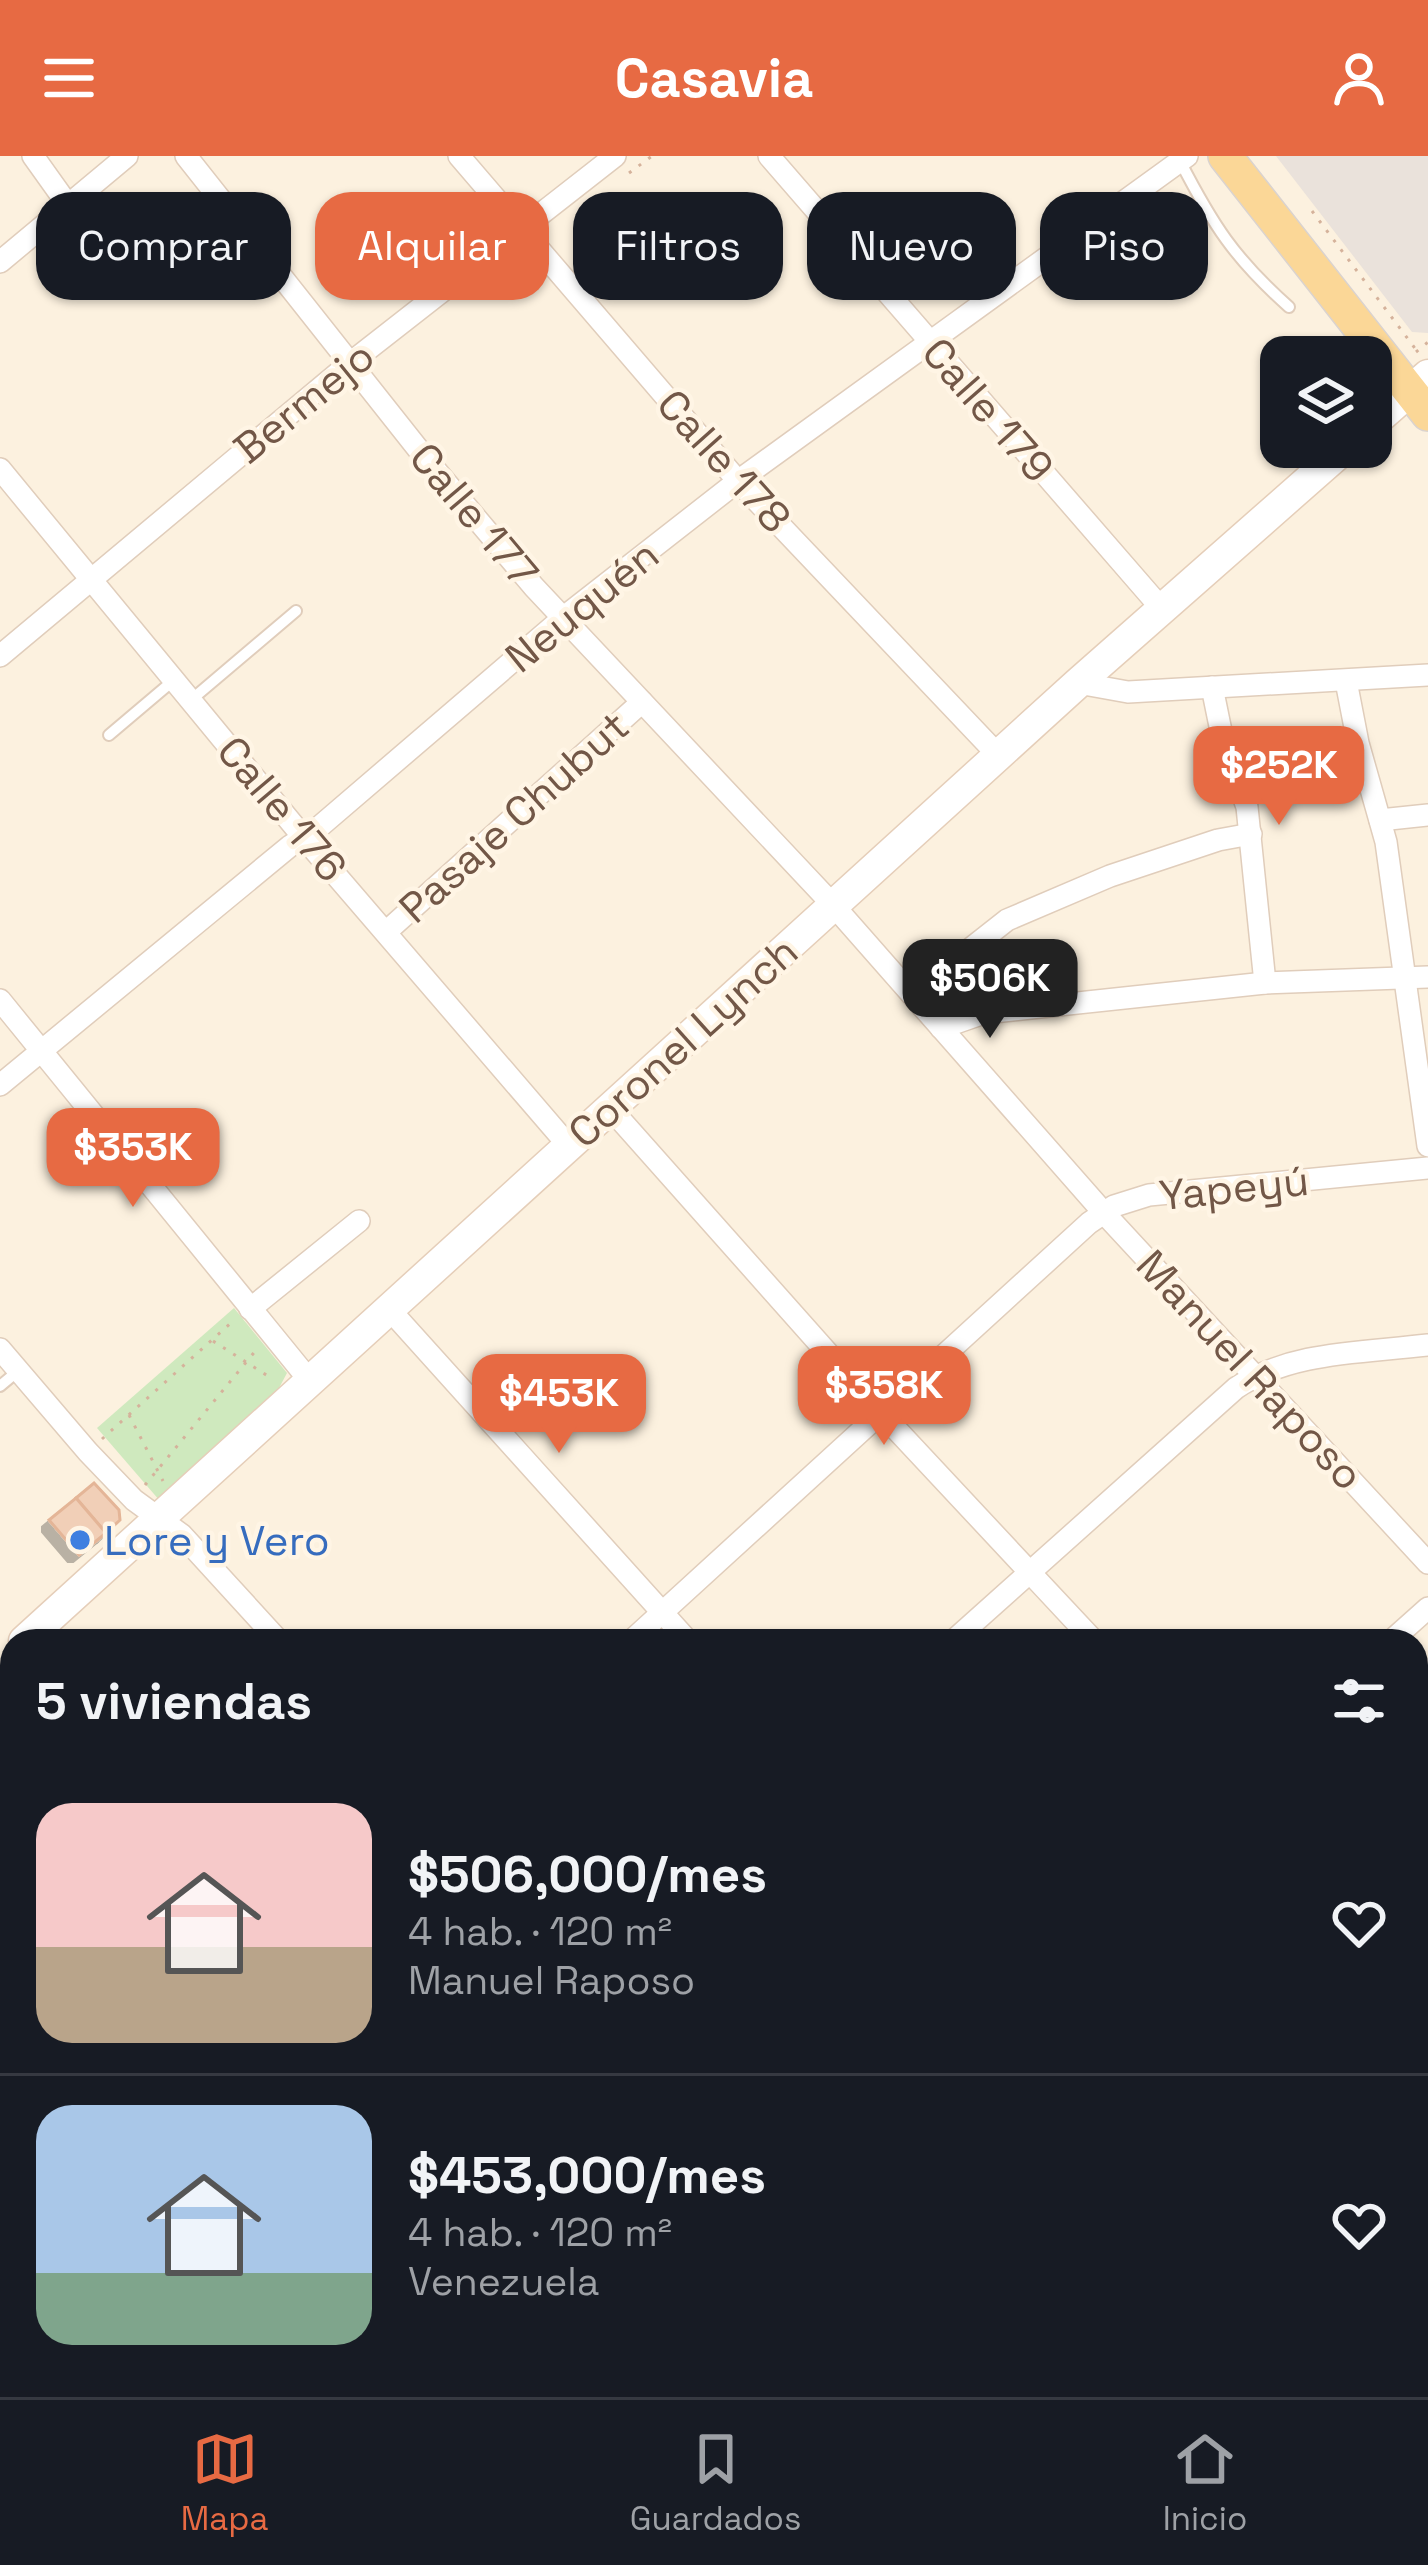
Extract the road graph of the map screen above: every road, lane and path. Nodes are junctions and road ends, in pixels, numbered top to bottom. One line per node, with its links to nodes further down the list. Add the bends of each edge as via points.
1 (33, 156): 9 (street)
2 (127, 156): 10 (street)
3 (186, 156): 20 (street, Calle 177)
4 (459, 156): 11 (street, Calle 178)
5 (615, 156): 12 (street, Bermejo)
6 (769, 156): 19 (street, Calle 179)
7 (1226, 156): 21 (main road)
8 (1184, 159): 18 (lane, via 1214,227); 19 (street, Neuquén)
9 (59, 192)
10 (84, 192)
11 (491, 192)
12 (549, 208)
13 (1312, 211): 21 (path)
14 (36, 232): 16 (street)
15 (549, 259): 25 (street, Calle 178)
16 (0, 262)
17 (431, 300): 20 (street, Bermejo)
18 (1289, 307)
19 (930, 344): 25 (street, Neuquén); 27 (street, Calle 179)
20 (349, 364): 26 (street, Bermejo); 29 (street, Calle 177)
21 (1421, 383): 22 (main road)
22 (1392, 407)
23 (1322, 468): 27 (main road, Coronel Lynch)
24 (0, 469): 26 (street, Calle 176)
25 (738, 481): 29 (street, Neuquén); 39 (street, Calle 178)
26 (91, 578): 30 (street, Bermejo); 32 (street, Calle 176)
27 (1162, 609): 34 (main road, Coronel Lynch)
28 (296, 611): 36 (lane)
29 (564, 617): 37 (street, Calle 177); 43 (street, Neuquén)
30 (0, 656)
31 (1428, 675): 33 (street)
32 (174, 680): 36 (street, Calle 176); 38 (lane)
33 (1346, 681): 35 (street); 41 (street)
34 (1078, 683): 35 (street, via 1128,692); 39 (main road, Coronel Lynch)
35 (1212, 687): 42 (street)
36 (191, 700): 43 (street, Calle 176)
37 (642, 702): 44 (street, Calle 177); 45 (street, Pasaje Chubut)
38 (109, 735)
39 (999, 755): 44 (main road, Coronel Lynch)
40 (1428, 815): 41 (street)
41 (1380, 820): 46 (street)
42 (1252, 834): 47 (street); 48 (street, via 1110,876 1007,920)
43 (304, 838): 45 (street, Calle 176); 51 (street, Neuquén)
44 (834, 906): 48 (street, Manuel Raposo); 53 (main road, Coronel Lynch)
45 (386, 932): 54 (street, Calle 176)
46 (1417, 977): 47 (street); 55 (street)
47 (1265, 983): 50 (street, via 984,1012)
48 (913, 994): 50 (street, Manuel Raposo)
49 (0, 1000): 51 (street)
50 (941, 1028): 57 (street, Manuel Raposo)
51 (41, 1051): 52 (street, Neuquén); 60 (street)
52 (0, 1085)
53 (610, 1108): 54 (main road, Coronel Lynch); 69 (street)
54 (568, 1145): 59 (main road, Coronel Lynch)
55 (1428, 1146)
56 (1428, 1168): 57 (street, Yapeyú, via 1149,1196)
57 (1104, 1213): 66 (street, Manuel Raposo); 69 (street, Yapeyú)
58 (359, 1221): 60 (street)
59 (389, 1310): 68 (main road, Coronel Lynch); 78 (street)
60 (245, 1312): 61 (path); 68 (street)
61 (212, 1340): 65 (path); 70 (path)
62 (262, 1342): 65 (path)
63 (1428, 1345): 66 (street, via 1297,1361)
64 (0, 1349): 67 (street)
65 (246, 1362): 68 (path, via 278,1383); 72 (path)
66 (1255, 1375): 75 (street, Manuel Raposo); 76 (street)
67 (9, 1378): 71 (street)
68 (295, 1379): 74 (main road, Coronel Lynch)
69 (880, 1413): 76 (street); 78 (street, Yapeyú)
70 (128, 1415): 71 (path); 72 (path)
71 (88, 1452): 73 (street)
72 (157, 1468): 73 (path); 74 (path)
73 (134, 1500): 74 (street)
74 (171, 1509): 79 (main road, Coronel Lynch); 80 (street, via 182,1535)
75 (1428, 1563)
76 (1030, 1570): 83 (street); 84 (street)
77 (1428, 1608): 85 (street)
78 (662, 1614): 81 (street, Yapeyú); 82 (street)
79 (36, 1629)
80 (268, 1629)
81 (645, 1629)
82 (676, 1629)
83 (965, 1629)
84 (1083, 1629)
85 (1404, 1629)

